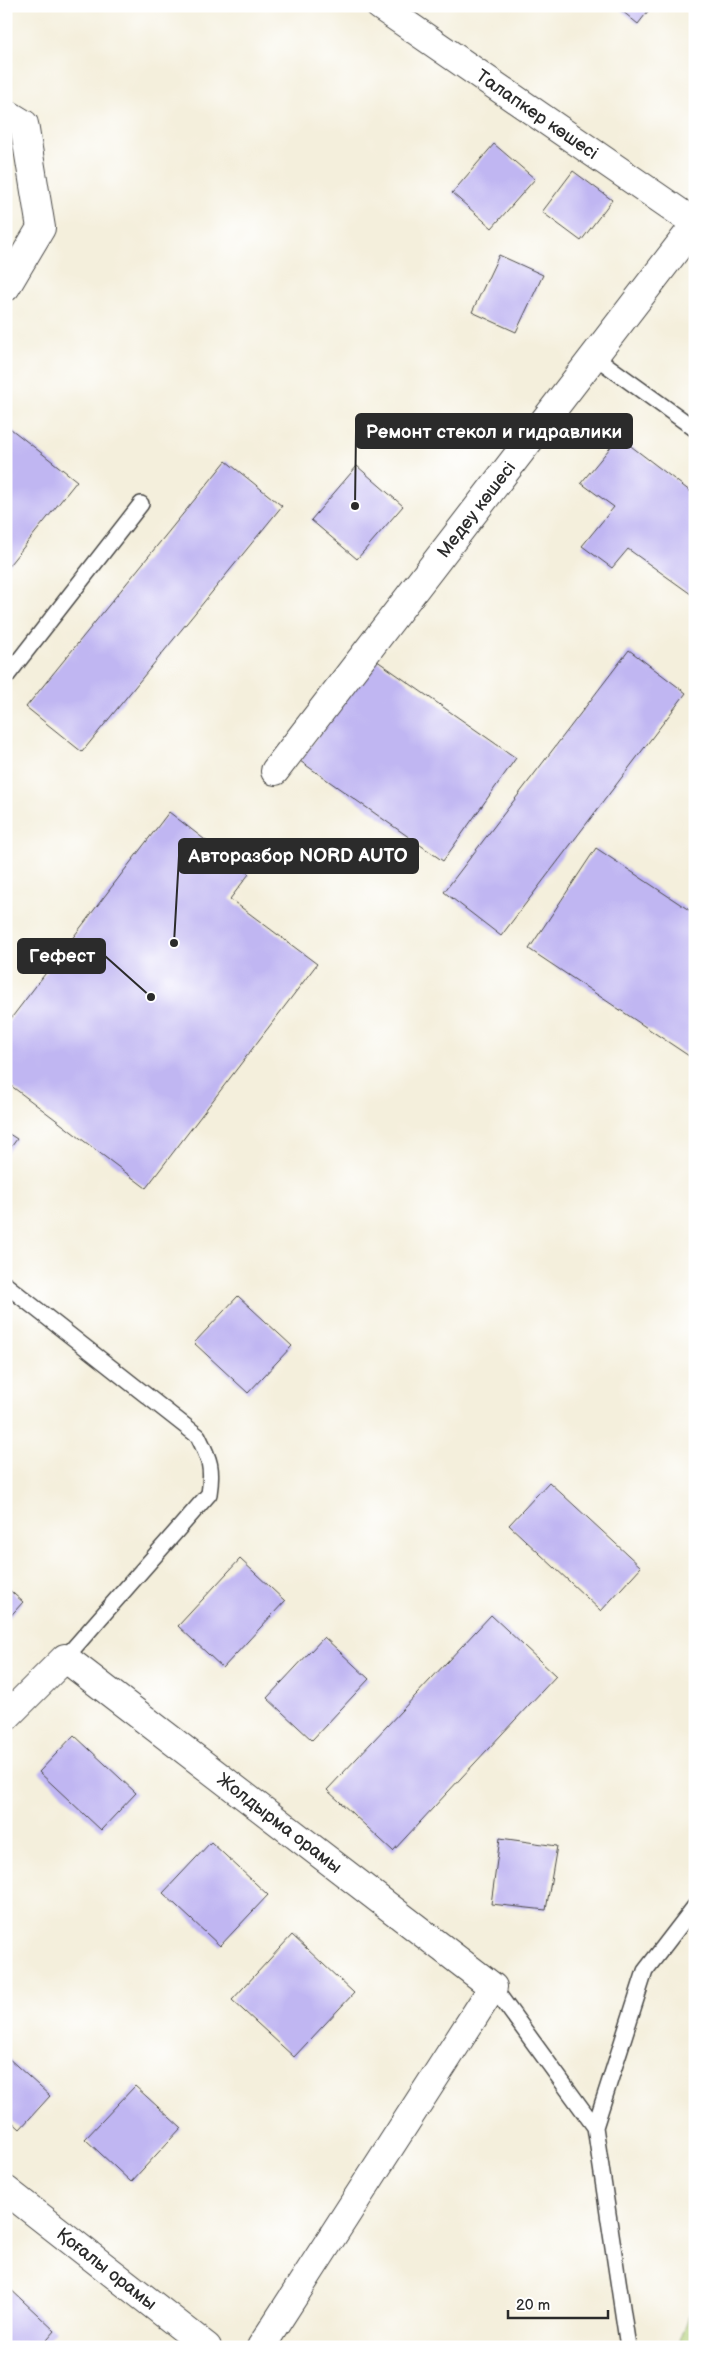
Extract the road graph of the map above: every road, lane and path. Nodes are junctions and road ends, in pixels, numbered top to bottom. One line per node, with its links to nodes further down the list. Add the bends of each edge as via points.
1 (380, 6): 3 (street, Талапкер көшесі)
2 (6, 113): 4 (street, via 24,124 41,228)
3 (695, 224): 5 (street, Медеу көшесі)
4 (6, 287)
5 (594, 356): 6 (lane); 9 (street, Медеу көшесі)
6 (695, 429)
7 (140, 504): 8 (lane)
8 (6, 677)
9 (275, 770)
10 (6, 1285): 11 (lane, via 198,1436 210,1459 209,1494)
11 (65, 1658): 12 (street); 14 (street, Жолдырма орамы)
12 (6, 1717)
13 (695, 1906): 15 (lane, via 645,1971)
14 (493, 1987): 15 (lane); 18 (street)
15 (595, 2127): 19 (lane)
16 (6, 2190): 17 (street, Қоғалы орамы)
17 (207, 2347)
18 (261, 2347)
19 (628, 2347)

